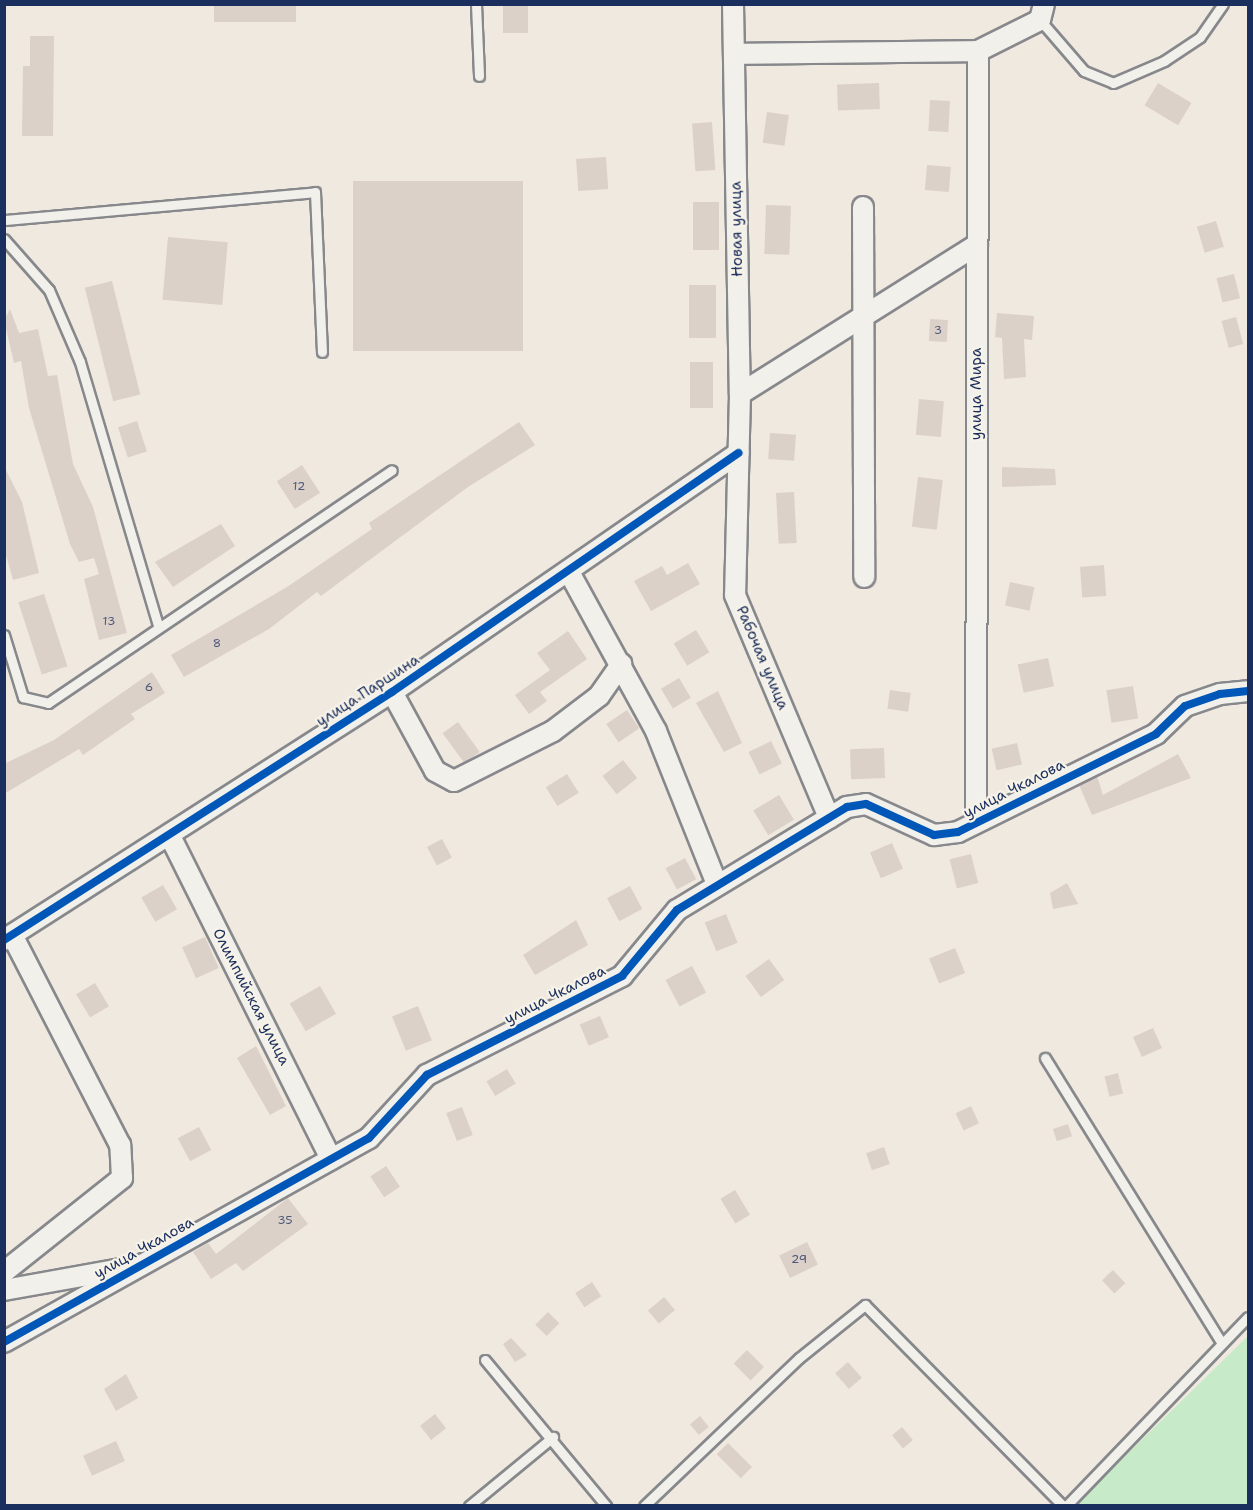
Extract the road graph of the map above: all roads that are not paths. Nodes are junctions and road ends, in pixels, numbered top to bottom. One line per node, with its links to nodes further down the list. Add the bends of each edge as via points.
1 (476, 4): 7 (lane)
2 (733, 4): 6 (street, Новая улица)
3 (1223, 4): 4 (lane, via 1200,37 1164,61 1113,83 1084,71)
4 (1042, 12): 5 (street)
5 (978, 51): 6 (street); 11 (street, улица Мира)
6 (734, 54): 14 (street, Новая улица)
7 (479, 76)
8 (863, 207): 12 (street)
9 (4, 220): 13 (lane, via 315,192)
10 (4, 239): 19 (lane, via 49,290 80,362)
11 (978, 245): 12 (street); 25 (street, улица Мира)
12 (863, 315): 14 (street); 18 (street)
13 (322, 352)
14 (740, 394): 15 (street, Новая улица)
15 (739, 453): 17 (street, улица Паршина); 24 (street, Рабочая улица, via 735,595)
16 (392, 470): 19 (lane)
17 (569, 572): 21 (street); 22 (street, улица Паршина)
18 (864, 577)
19 (158, 626): 20 (lane, via 48,703 23,697)
20 (4, 635)
21 (621, 664): 22 (street, via 599,696 553,732 454,781 435,771); 27 (street, via 656,731)
22 (392, 692): 26 (street, улица Паршина)
23 (1248, 692): 25 (street, улица Чкалова, via 1220,694 1185,706 1156,734)
24 (829, 818): 25 (street, улица Чкалова, via 866,804 934,835 958,832); 27 (street, улица Чкалова)
25 (976, 822)
26 (170, 836): 28 (street, улица Паршина); 30 (street, Олимпийская улица)
27 (717, 884): 30 (street, улица Чкалова, via 677,910 622,976 427,1075 369,1138)
28 (8, 938): 32 (street, via 120,1145 122,1178)
29 (1044, 1058): 36 (lane)
30 (331, 1159): 31 (street, улица Чкалова)
31 (140, 1266): 33 (street); 35 (street, улица Чкалова)
32 (4, 1272)
33 (4, 1290)
34 (1248, 1317): 36 (lane)
35 (4, 1342)
36 (1222, 1342): 42 (lane)
37 (486, 1360): 38 (lane)
38 (553, 1437): 39 (lane); 40 (lane)
39 (469, 1506)
40 (606, 1506)
41 (644, 1506): 42 (lane, via 799,1358 865,1305)
42 (1065, 1506)

